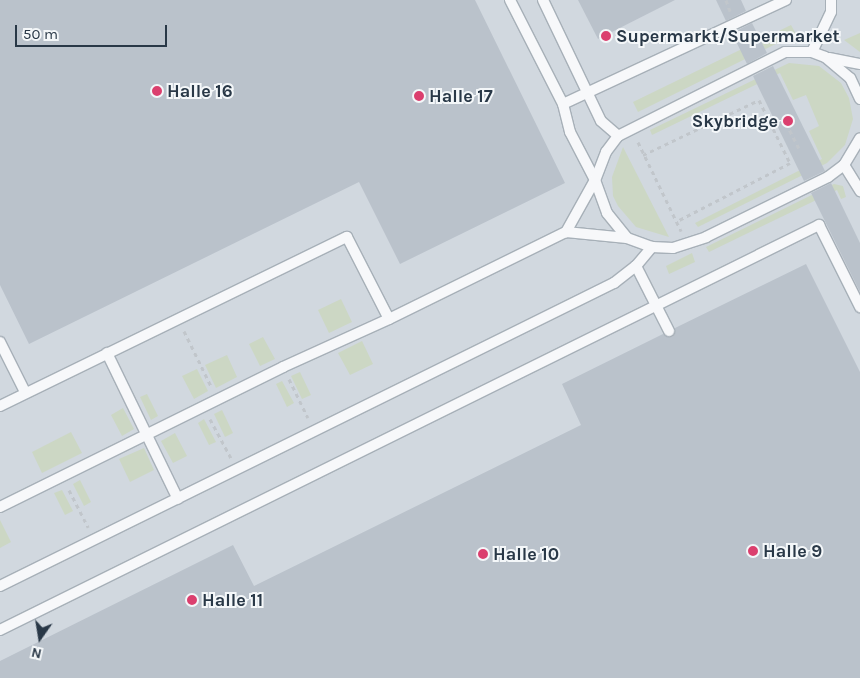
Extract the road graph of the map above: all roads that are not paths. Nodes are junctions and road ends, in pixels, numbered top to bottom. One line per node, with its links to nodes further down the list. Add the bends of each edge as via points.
1 (510, 0): 10 (lane)
2 (543, 0): 8 (lane)
3 (786, 0): 8 (lane)
4 (831, 0): 5 (lane, via 831,12)
5 (812, 52): 6 (lane); 11 (lane, via 785,52)
6 (828, 58): 7 (lane); 9 (lane, via 850,78)
7 (860, 64)
8 (588, 92): 10 (lane); 11 (lane, via 601,121)
9 (860, 99)
10 (563, 104): 14 (lane, via 570,132)
11 (618, 136): 14 (lane, via 606,152)
12 (860, 138): 13 (lane)
13 (844, 165): 15 (lane); 18 (lane, via 828,177 686,246)
14 (595, 180): 16 (lane); 17 (lane, via 607,213)
15 (860, 191)
16 (566, 232): 17 (lane); 22 (lane)
17 (627, 238): 18 (lane)
18 (652, 247): 19 (lane)
19 (636, 266): 20 (lane); 29 (lane, via 614,283)
20 (656, 306): 21 (lane, via 820,225); 23 (lane); 32 (lane)
21 (860, 307)
22 (389, 319): 25 (lane, via 347,237); 28 (lane, via 283,367)
23 (668, 332)
24 (0, 342): 26 (lane)
25 (107, 353): 26 (lane); 28 (lane)
26 (25, 392): 27 (lane)
27 (0, 406)
28 (149, 435): 29 (lane); 30 (lane)
29 (178, 499): 31 (lane)
30 (0, 507)
31 (0, 586)
32 (0, 630)

